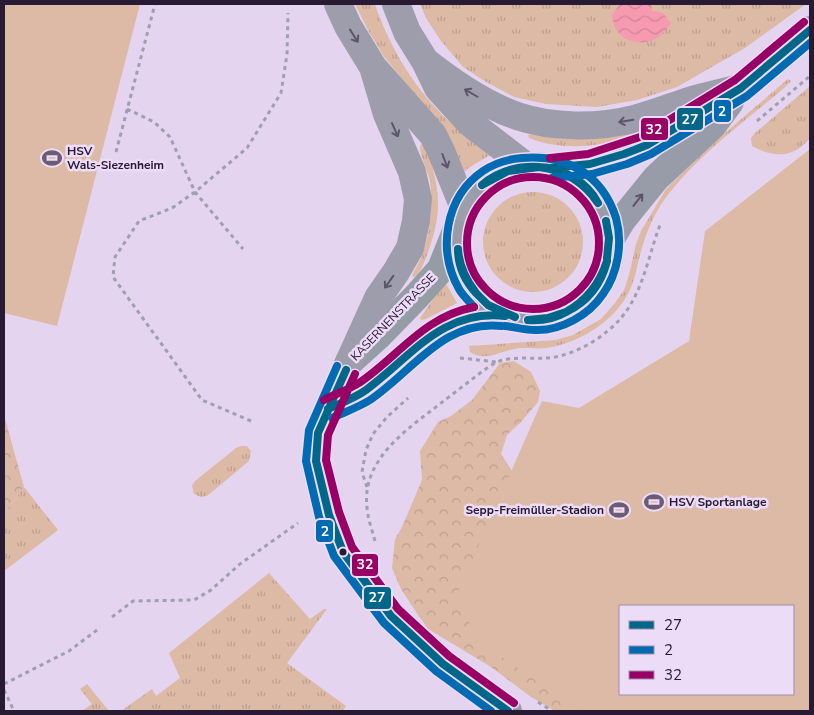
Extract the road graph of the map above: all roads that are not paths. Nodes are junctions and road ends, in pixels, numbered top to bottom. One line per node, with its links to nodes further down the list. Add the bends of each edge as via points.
1 (338, 4): 5 (highway, one-way to 5)
2 (396, 4): 4 (highway, via 407,32)
3 (810, 30): 6 (main road, KASERNENSTRASSE)
4 (425, 61): 6 (highway, one-way to 4, via 634,119 602,125 565,126 517,116 453,83); 7 (highway, via 438,88 455,108 470,122)
5 (373, 67): 8 (highway, one-way to 8, via 433,136 441,151); 11 (highway, one-way to 11, via 412,172 418,199 410,248 378,298)
6 (740, 88): 7 (main road, KASERNENSTRASSE, via 647,145 624,154 590,164); 9 (main road, KASERNENSTRASSE, one-way to 6, via 656,178 713,125)
7 (538, 167): 8 (main road, KASERNENSTRASSE, via 513,168 489,179 475,192); 9 (main road, KASERNENSTRASSE, via 574,178 592,194 604,215)
8 (460, 219): 10 (main road, KASERNENSTRASSE, via 456,256 465,281 483,302); 11 (street, KASERNENSTRASSE, via 441,268 386,329)
9 (610, 240): 10 (main road, KASERNENSTRASSE, via 602,276 578,306 543,320)
10 (506, 316): 12 (street, KASERNENSTRASSE, via 472,317 450,325 422,343 363,392)
11 (349, 362): 12 (street, KASERNENSTRASSE)
12 (328, 409): 13 (street, via 318,432 316,461 343,552 391,616 443,664)
13 (508, 711)

